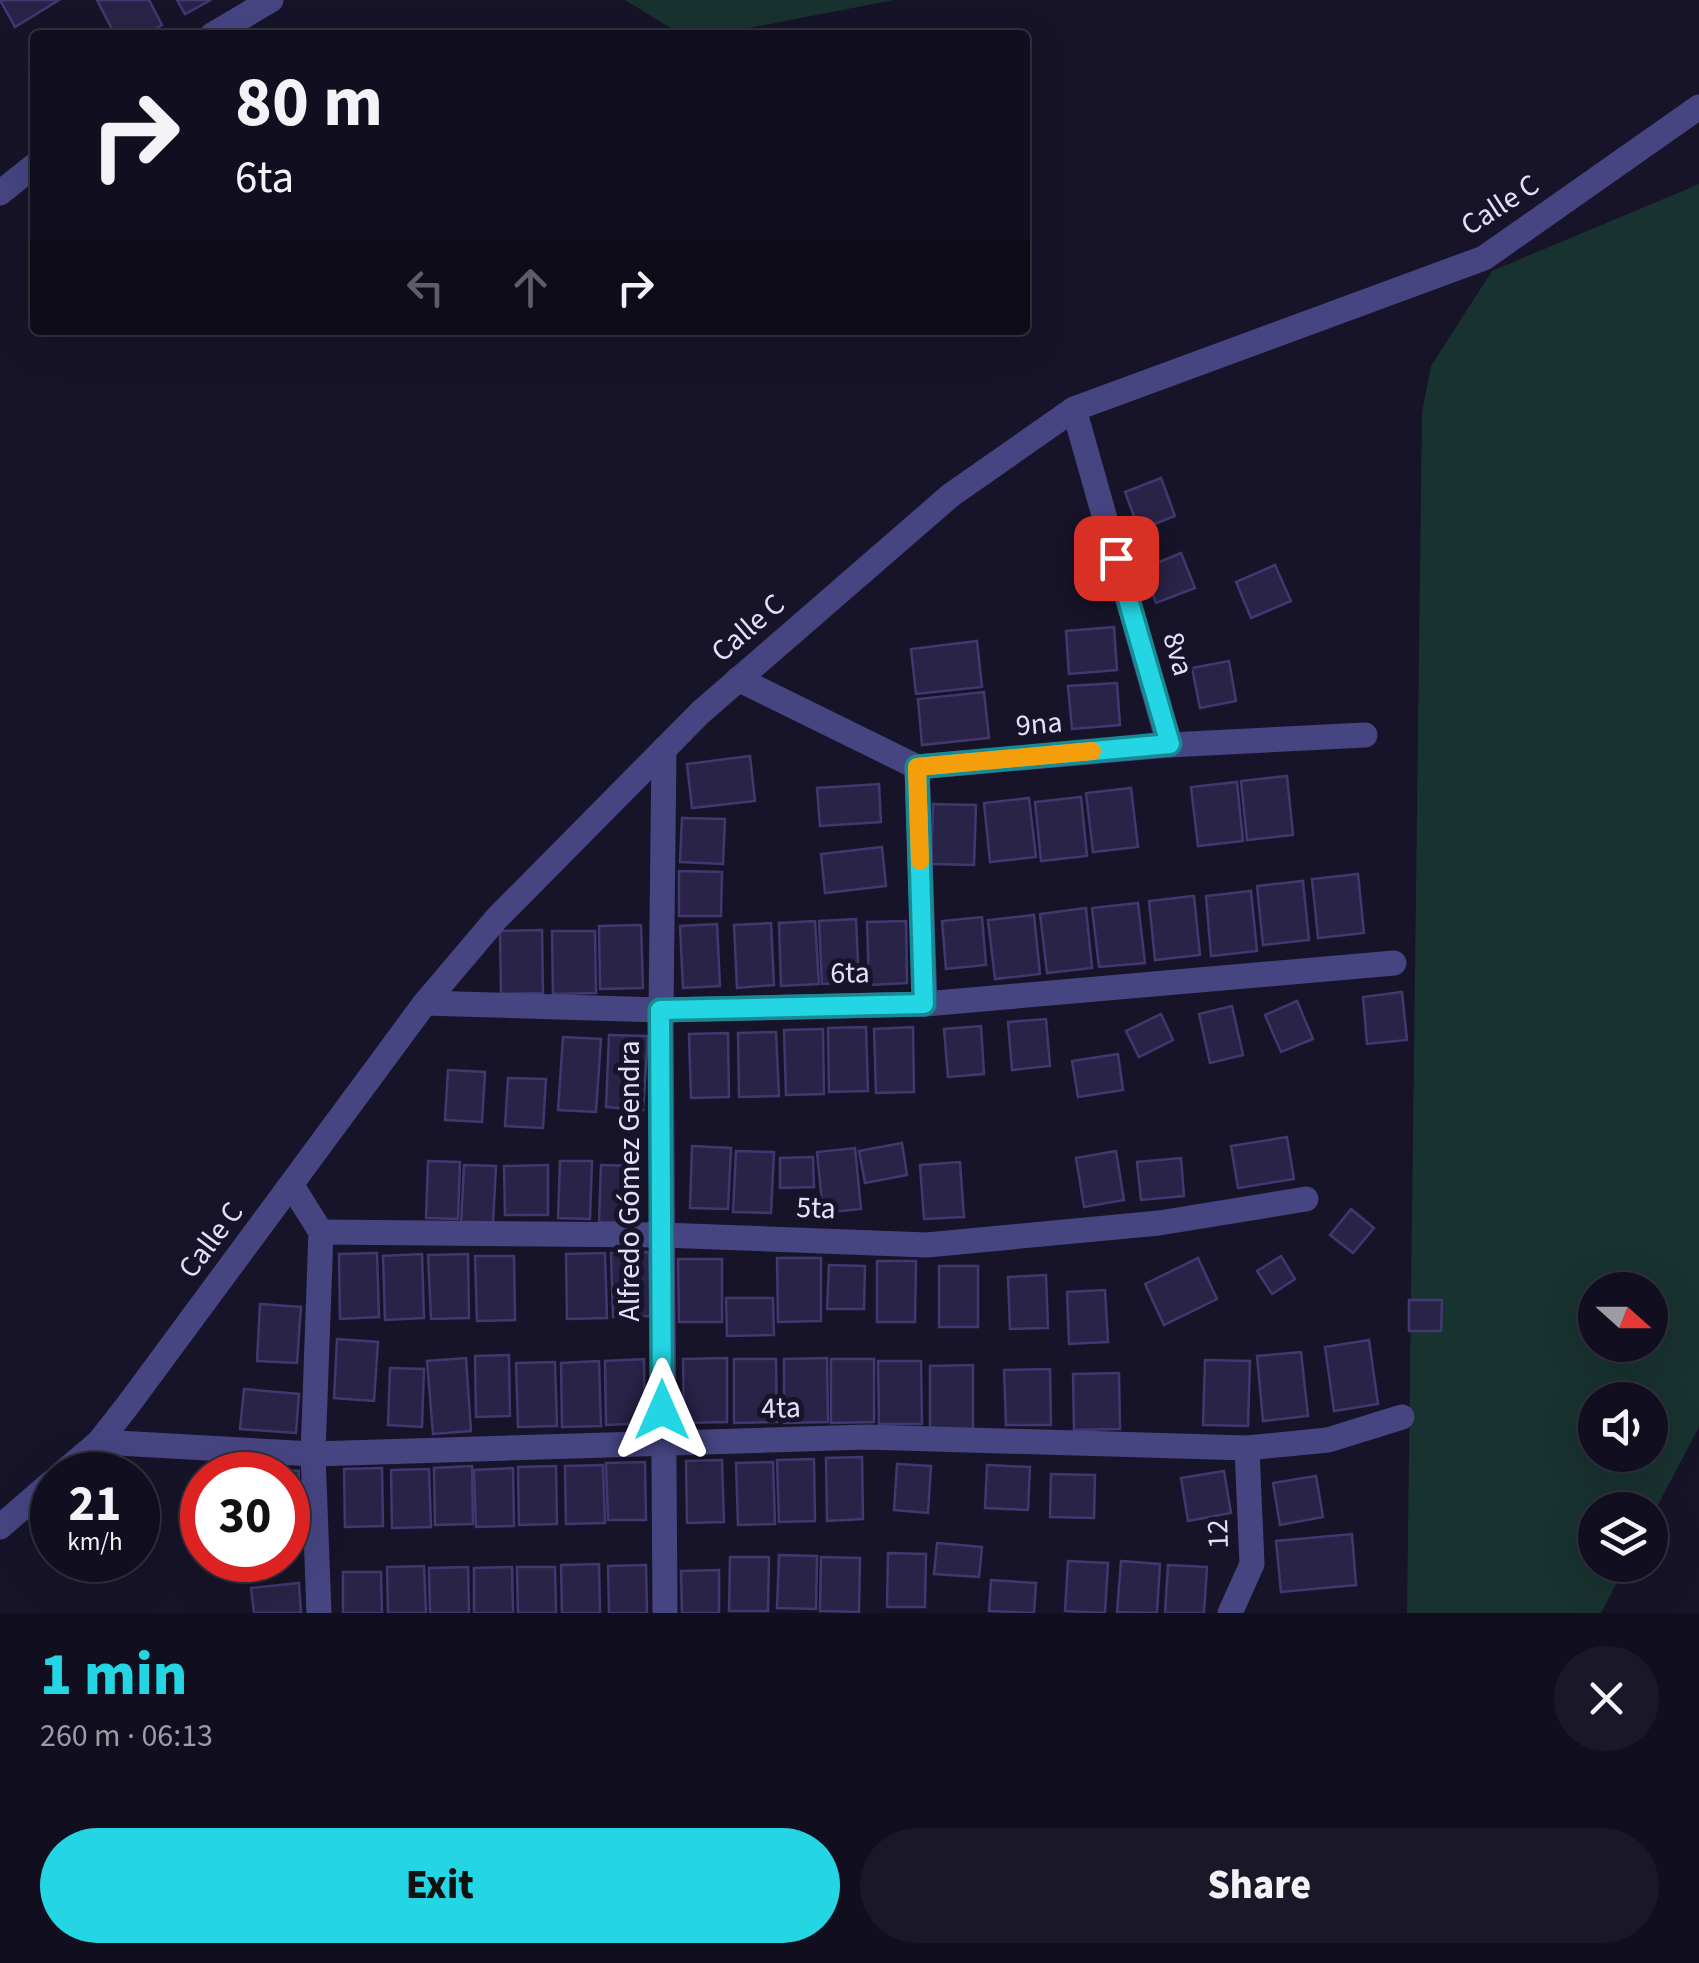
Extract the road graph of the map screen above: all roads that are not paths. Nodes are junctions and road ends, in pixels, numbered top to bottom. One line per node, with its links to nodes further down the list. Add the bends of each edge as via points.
1 (271, 0): 2 (street)
2 (220, 30)
3 (1699, 108): 6 (street, Calle C, via 1484,258)
4 (30, 169): 5 (street)
5 (0, 193)
6 (1074, 409): 7 (street, Calle C, via 951,495); 9 (street, 8va)
7 (738, 679): 10 (street, Calle C); 11 (street)
8 (1365, 735): 9 (street, 9na)
9 (1170, 744): 11 (street, 9na)
10 (664, 749): 13 (street, Calle C, via 497,918); 15 (street, Alfredo Gómez Gendra)
11 (917, 767): 14 (street)
12 (1394, 963): 14 (street, 6ta)
13 (425, 1003): 15 (street, 6ta); 16 (street, Calle C)
14 (924, 1004): 15 (street, 6ta)
15 (660, 1010): 19 (street, Alfredo Gómez Gendra)
16 (292, 1186): 18 (street); 21 (street, Calle C)
17 (1306, 1199): 19 (street, 5ta, via 1159,1223 928,1245)
18 (321, 1232): 19 (street, 5ta); 25 (street)
19 (662, 1234): 22 (street, Alfredo Gómez Gendra)
20 (1402, 1417): 23 (street, 4ta, via 1328,1440)
21 (99, 1442): 24 (street, Calle C); 25 (street, 4ta)
22 (662, 1445): 23 (street, 4ta, via 866,1438); 25 (street, 4ta); 29 (street, Alfredo Gómez Gendra)
23 (1247, 1448): 30 (street, 12, via 1252,1564)
24 (87, 1452)
25 (312, 1454): 28 (street)
26 (30, 1501): 27 (street)
27 (0, 1527)
28 (320, 1613)
29 (665, 1613)
30 (1230, 1613)

